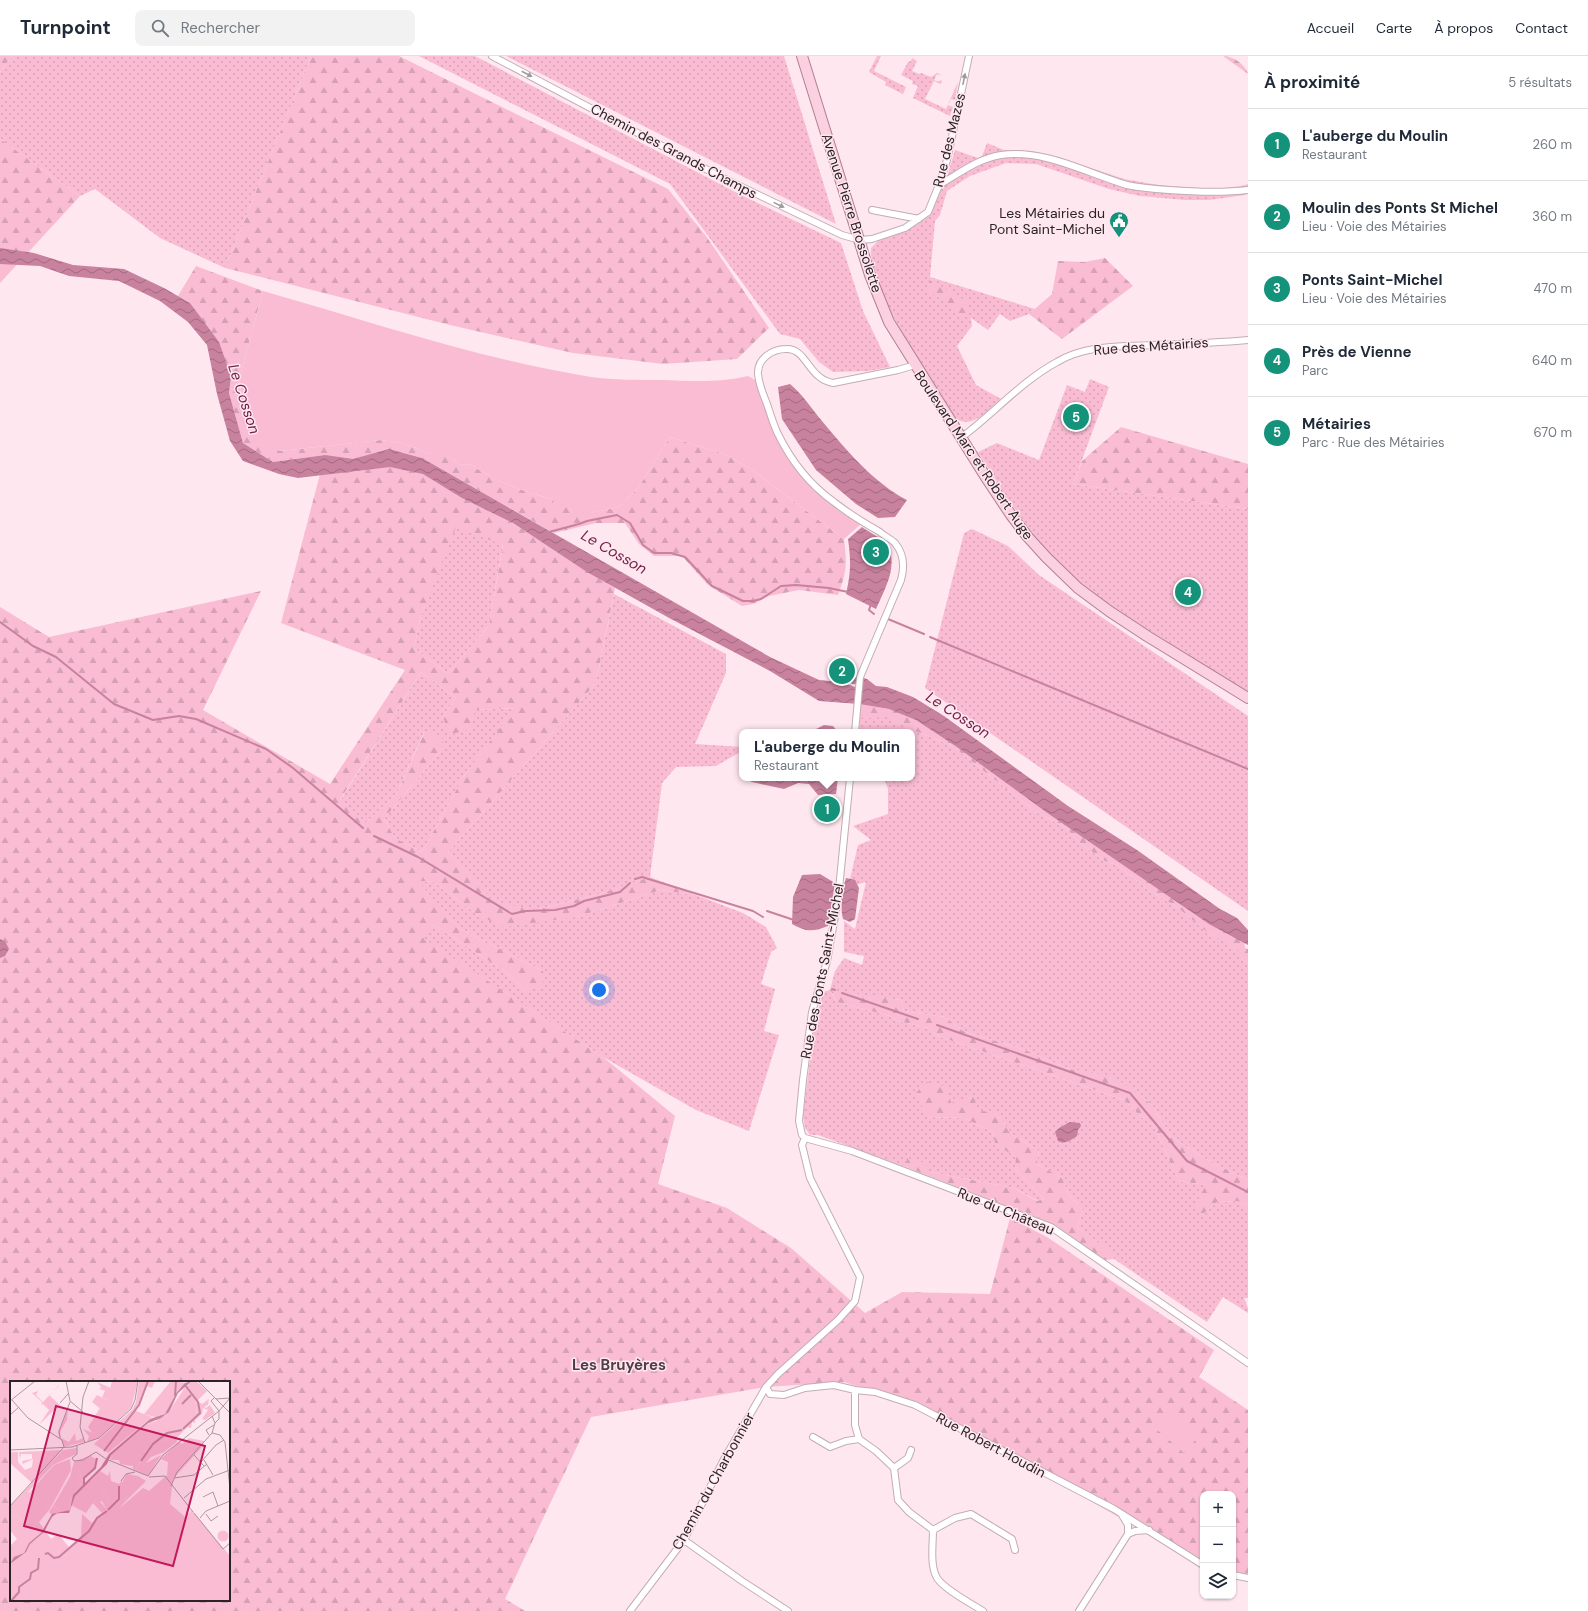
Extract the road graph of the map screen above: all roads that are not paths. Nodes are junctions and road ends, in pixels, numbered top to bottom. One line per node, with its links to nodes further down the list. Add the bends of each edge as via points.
1 (492, 56): 8 (street, Chemin des Grands Champs, one-way to 8, via 719,176 842,235)
2 (802, 56): 8 (main road, Avenue Pierre Brossolette)
3 (969, 56): 4 (street, Rue des Mazes, one-way to 3)
4 (939, 185): 5 (street, via 977,162 1015,154 1044,157 1136,187 1213,192); 7 (street, Rue des Mazes, via 928,212)
5 (1248, 190)
6 (872, 210): 7 (street)
7 (919, 219): 8 (street, Rue des Mazes, via 905,228 872,240)
8 (860, 240): 10 (main road, Avenue Pierre Brossolette, via 870,275 889,322)
9 (1248, 340): 11 (street, Rue des Métairies, via 1102,347 1077,353 1057,361 1036,375)
10 (915, 364): 11 (main road, Boulevard Marc et Robert Auge); 13 (street, via 898,370 833,383 818,378 801,355 786,349 767,355 760,362 758,370 759,382 777,432 793,460 816,488 894,542 903,559 904,570 901,580 860,677)
11 (962, 437): 12 (main road, Boulevard Marc et Robert Auge, via 987,479 1027,536 1078,588 1147,636)
12 (1248, 698)
13 (854, 729)
14 (850, 781): 15 (street, Rue des Ponts Saint-Michel, via 828,961 812,1012 803,1080 799,1122)
15 (805, 1138): 16 (street, Rue du Château, via 852,1151 1051,1227); 17 (street, Rue des Ponts Saint-Michel, via 802,1145 810,1178 860,1277 855,1301)
16 (1248, 1363)
17 (766, 1387): 18 (street, Rue Robert Houdin, via 770,1394 784,1395 805,1388 834,1385); 27 (street, Chemin du Charbonnier, via 723,1461)
18 (854, 1390): 20 (street, via 855,1425); 23 (street, Rue Robert Houdin, via 875,1392 915,1405)
19 (813, 1437): 20 (street, via 830,1447)
20 (859, 1439): 22 (street)
21 (911, 1450): 22 (street, via 908,1458)
22 (894, 1468): 24 (street, via 898,1500)
23 (1122, 1515): 25 (street, Rue Robert Houdin); 26 (street, via 1128,1525)
24 (933, 1530): 28 (street, via 955,1518 970,1514 1012,1539); 34 (street, via 932,1562 936,1578 946,1588)
25 (1149, 1530): 26 (street); 29 (street, Rue Robert Houdin)
26 (1128, 1534): 35 (street)
27 (684, 1540): 32 (street, Chemin du Charbonnier); 33 (street)
28 (1015, 1550)
29 (1200, 1563)
30 (1236, 1576): 31 (street)
31 (1248, 1578)
32 (630, 1611)
33 (788, 1611)
34 (983, 1611)
35 (1079, 1611)

